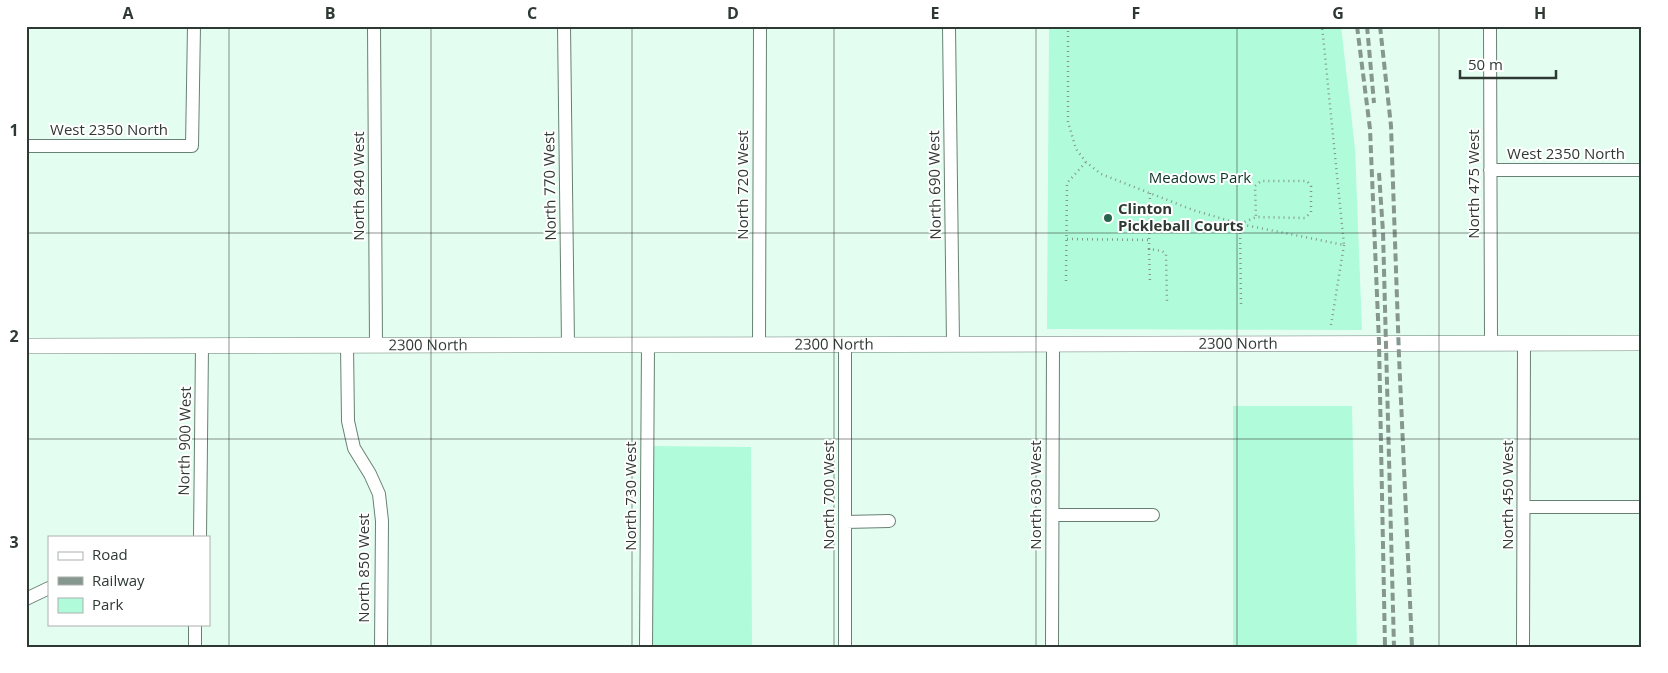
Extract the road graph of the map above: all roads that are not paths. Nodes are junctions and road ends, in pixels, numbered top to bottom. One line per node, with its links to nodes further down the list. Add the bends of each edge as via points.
1 (194, 26): 7 (street, West 2350 North, via 192,146)
2 (374, 26): 18 (street, North 840 West)
3 (564, 26): 19 (street, North 770 West)
4 (760, 26): 13 (street, North 720 West)
5 (949, 26): 15 (street, North 690 West)
6 (1490, 26): 8 (street, North 475 West)
7 (26, 146)
8 (1490, 170): 9 (street, West 2350 North); 10 (street, North 475 West)
9 (1642, 170)
10 (1491, 342): 11 (street, 2300 North); 16 (street, 2300 North)
11 (1524, 343): 12 (street, 2300 North); 23 (street, North 450 West)
12 (1642, 343)
13 (760, 344): 14 (street, 2300 North); 20 (street, 2300 North)
14 (845, 344): 15 (street, 2300 North); 28 (street, North 700 West)
15 (952, 344): 16 (street, 2300 North)
16 (1053, 344): 25 (street, North 630 West)
17 (347, 345): 18 (street, 2300 North); 22 (street, 2300 North); 34 (street, North 850 West, via 348,421 354,448 379,494 382,521)
18 (376, 345): 19 (street, 2300 North)
19 (568, 345): 20 (street, 2300 North)
20 (648, 345): 35 (street, North 730 West)
21 (26, 346): 22 (street, 2300 North)
22 (202, 346): 29 (street, North 900 West)
23 (1524, 507): 24 (street); 38 (street, North 450 West)
24 (1642, 507)
25 (1053, 515): 26 (street); 37 (street, North 630 West)
26 (1153, 515)
27 (889, 521): 28 (street)
28 (845, 522): 36 (street, North 700 West)
29 (200, 536)
30 (48, 588): 31 (street)
31 (26, 599)
32 (196, 626): 33 (street)
33 (195, 647)
34 (381, 647)
35 (646, 647)
36 (845, 647)
37 (1052, 647)
38 (1523, 647)

